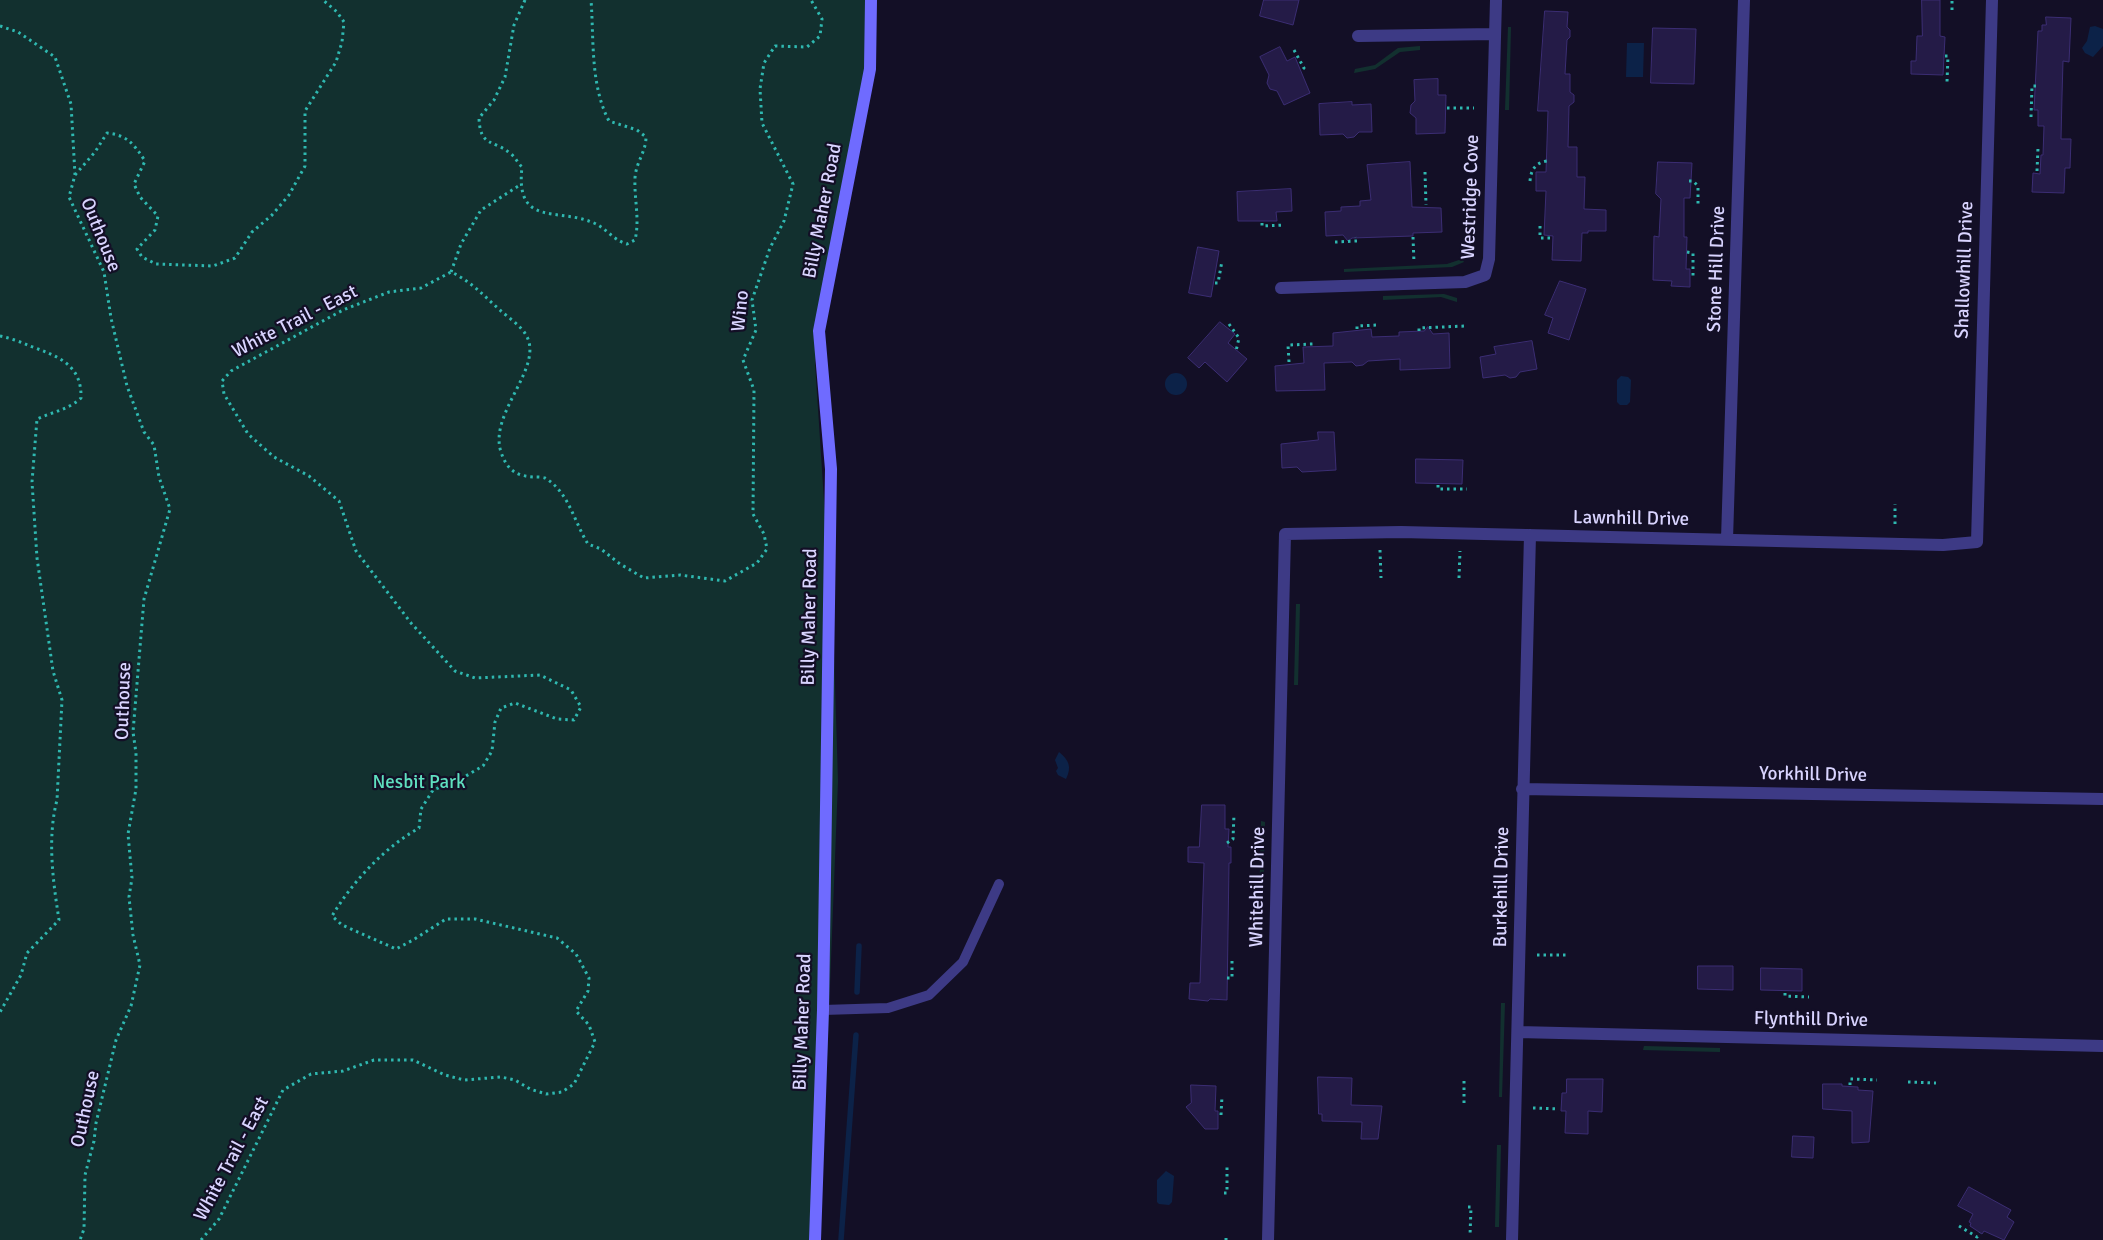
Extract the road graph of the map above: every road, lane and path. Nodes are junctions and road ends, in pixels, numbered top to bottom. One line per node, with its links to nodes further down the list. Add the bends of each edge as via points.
1 (323, 0): 26 (path, via 344,22 342,42 336,62 305,111 305,166 289,194 252,232 235,258 213,266 156,264 142,258 137,249 156,230 158,216 140,197 134,184 145,162 134,144 121,134 107,132)
2 (525, 0): 29 (path, via 514,24 505,78 494,100 479,118 480,132 489,144 510,153 522,167)
3 (591, 0): 29 (path, via 601,106 609,120 637,130 646,137 646,149 638,161 635,178 639,224 635,240 627,244 595,223 534,209 523,196)
4 (810, 0): 42 (path, Wino, via 822,18 820,36 807,47 775,46 764,63 760,89 762,123 792,184 784,221 770,248 752,300 756,330 743,360 754,390 753,514 764,534 767,549 757,563 725,581 680,575 644,578 588,544 563,496 544,478 522,476 507,468 500,450 500,432 512,394 532,350 526,334 465,278)
5 (871, 0): 78 (main road, Billy Maher Road, via 870,69 819,331 831,469)
6 (1496, 0): 12 (street)
7 (1744, 0): 61 (street, Stone Hill Drive)
8 (1952, 0): 10 (path)
9 (1992, 0): 62 (street, Shallowhill Drive)
10 (1952, 10)
11 (0, 26): 26 (path, via 18,32 56,57 70,104)
12 (1494, 34): 13 (street); 45 (street, Westridge Cove, via 1489,259 1485,276 1465,282)
13 (1358, 36)
14 (1294, 50): 16 (path, via 1304,68)
15 (1945, 56): 17 (path, via 1948,56)
16 (1302, 70)
17 (1947, 82)
18 (2037, 86): 21 (path, via 2032,86)
19 (1447, 108): 20 (path)
20 (1474, 108)
21 (2030, 117)
22 (2038, 148): 24 (path)
23 (1547, 160): 27 (path, via 1536,165)
24 (2037, 171)
25 (1425, 172): 30 (path)
26 (75, 175): 98 (path, Outhouse, via 69,197 104,272 110,318 127,386 144,432 154,445 159,477 170,509 144,599 134,732 136,790 128,834 132,878 129,897 140,965 131,1006 116,1040 96,1123 85,1175 84,1228)
27 (1530, 181)
28 (1689, 181): 31 (path, via 1698,186)
29 (520, 185): 42 (path, via 481,210 461,244)
30 (1426, 205)
31 (1698, 206)
32 (1262, 223): 33 (path, via 1262,226)
33 (1284, 225)
34 (1540, 226): 37 (path, via 1540,238)
35 (1356, 237): 38 (path, via 1357,242)
36 (1414, 237): 41 (path)
37 (1550, 238)
38 (1335, 242)
39 (1687, 252): 43 (path, via 1693,253)
40 (1222, 261): 44 (path, via 1218,283)
41 (1414, 264)
42 (451, 272): 99 (path, White Trail - East, via 421,288 389,292 343,310 231,371 222,381 224,394 248,434 274,457 308,476 339,502 356,551 411,623 455,671 475,678 540,675 570,690 581,707 574,720 557,719 515,703 501,708 495,722 492,751 483,766 433,790 421,809 419,828 398,841 346,894 332,916 342,926 396,949 446,919 475,920 557,938 576,954 589,978 588,991 576,1011 589,1025 596,1042 574,1084 562,1092 546,1094 501,1076 464,1080 414,1060 374,1060 343,1071 310,1074 283,1090 224,1210)
43 (1692, 279)
44 (1215, 283)
45 (1281, 288)
46 (1229, 324): 53 (path, via 1239,338)
47 (1378, 325): 49 (path, via 1357,326)
48 (1465, 326): 50 (path, via 1419,328)
49 (1358, 329)
50 (1419, 332)
51 (0, 336): 79 (path, via 60,357 73,370 81,388 81,398 70,408 37,419 32,482 44,614 53,671 62,700 53,878 59,920 27,953 21,975)
52 (1314, 344): 54 (path, via 1288,345)
53 (1236, 351)
54 (1289, 362)
55 (1438, 485): 56 (path, via 1438,488)
56 (1467, 490)
57 (1895, 504): 58 (path)
58 (1895, 524)
59 (1285, 534): 60 (street, Lawnhill Drive); 101 (street, Whitehill Drive)
60 (1530, 535): 61 (street, Lawnhill Drive); 67 (street, Burkehill Drive)
61 (1727, 539): 62 (street, Lawnhill Drive, via 1943,545)
62 (1977, 542)
63 (1380, 550): 65 (path)
64 (1460, 551): 66 (path)
65 (1381, 578)
66 (1459, 578)
67 (1522, 788): 68 (street, Yorkhill Drive); 80 (street, Burkehill Drive)
68 (2103, 799)
69 (1234, 814): 70 (path, via 1234,839)
70 (1227, 843)
71 (999, 884): 78 (lane, via 963,962 929,995 888,1008)
72 (1537, 955): 73 (path)
73 (1569, 955)
74 (1232, 957): 75 (path, via 1232,978)
75 (1227, 978)
76 (1785, 993): 77 (path, via 1785,996)
77 (1809, 997)
78 (823, 1010): 100 (main road, Billy Maher Road)
79 (0, 1012)
80 (1518, 1032): 81 (street, Flynthill Drive); 102 (street, Burkehill Drive)
81 (2103, 1046)
82 (1878, 1080): 86 (path, via 1850,1079)
83 (1464, 1081): 88 (path)
84 (1908, 1082): 85 (path)
85 (1936, 1082)
86 (1850, 1085)
87 (1222, 1096): 91 (path)
88 (1464, 1103)
89 (1533, 1108): 90 (path)
90 (1559, 1109)
91 (1221, 1115)
92 (1227, 1166): 93 (path, via 1227,1193)
93 (1224, 1193)
94 (1468, 1207): 97 (path, via 1471,1208)
95 (1959, 1226): 96 (path, via 1978,1237)
96 (1980, 1233)
97 (1470, 1236)
98 (80, 1240)
99 (201, 1240)
100 (814, 1240)
101 (1268, 1240)
102 (1512, 1240)

